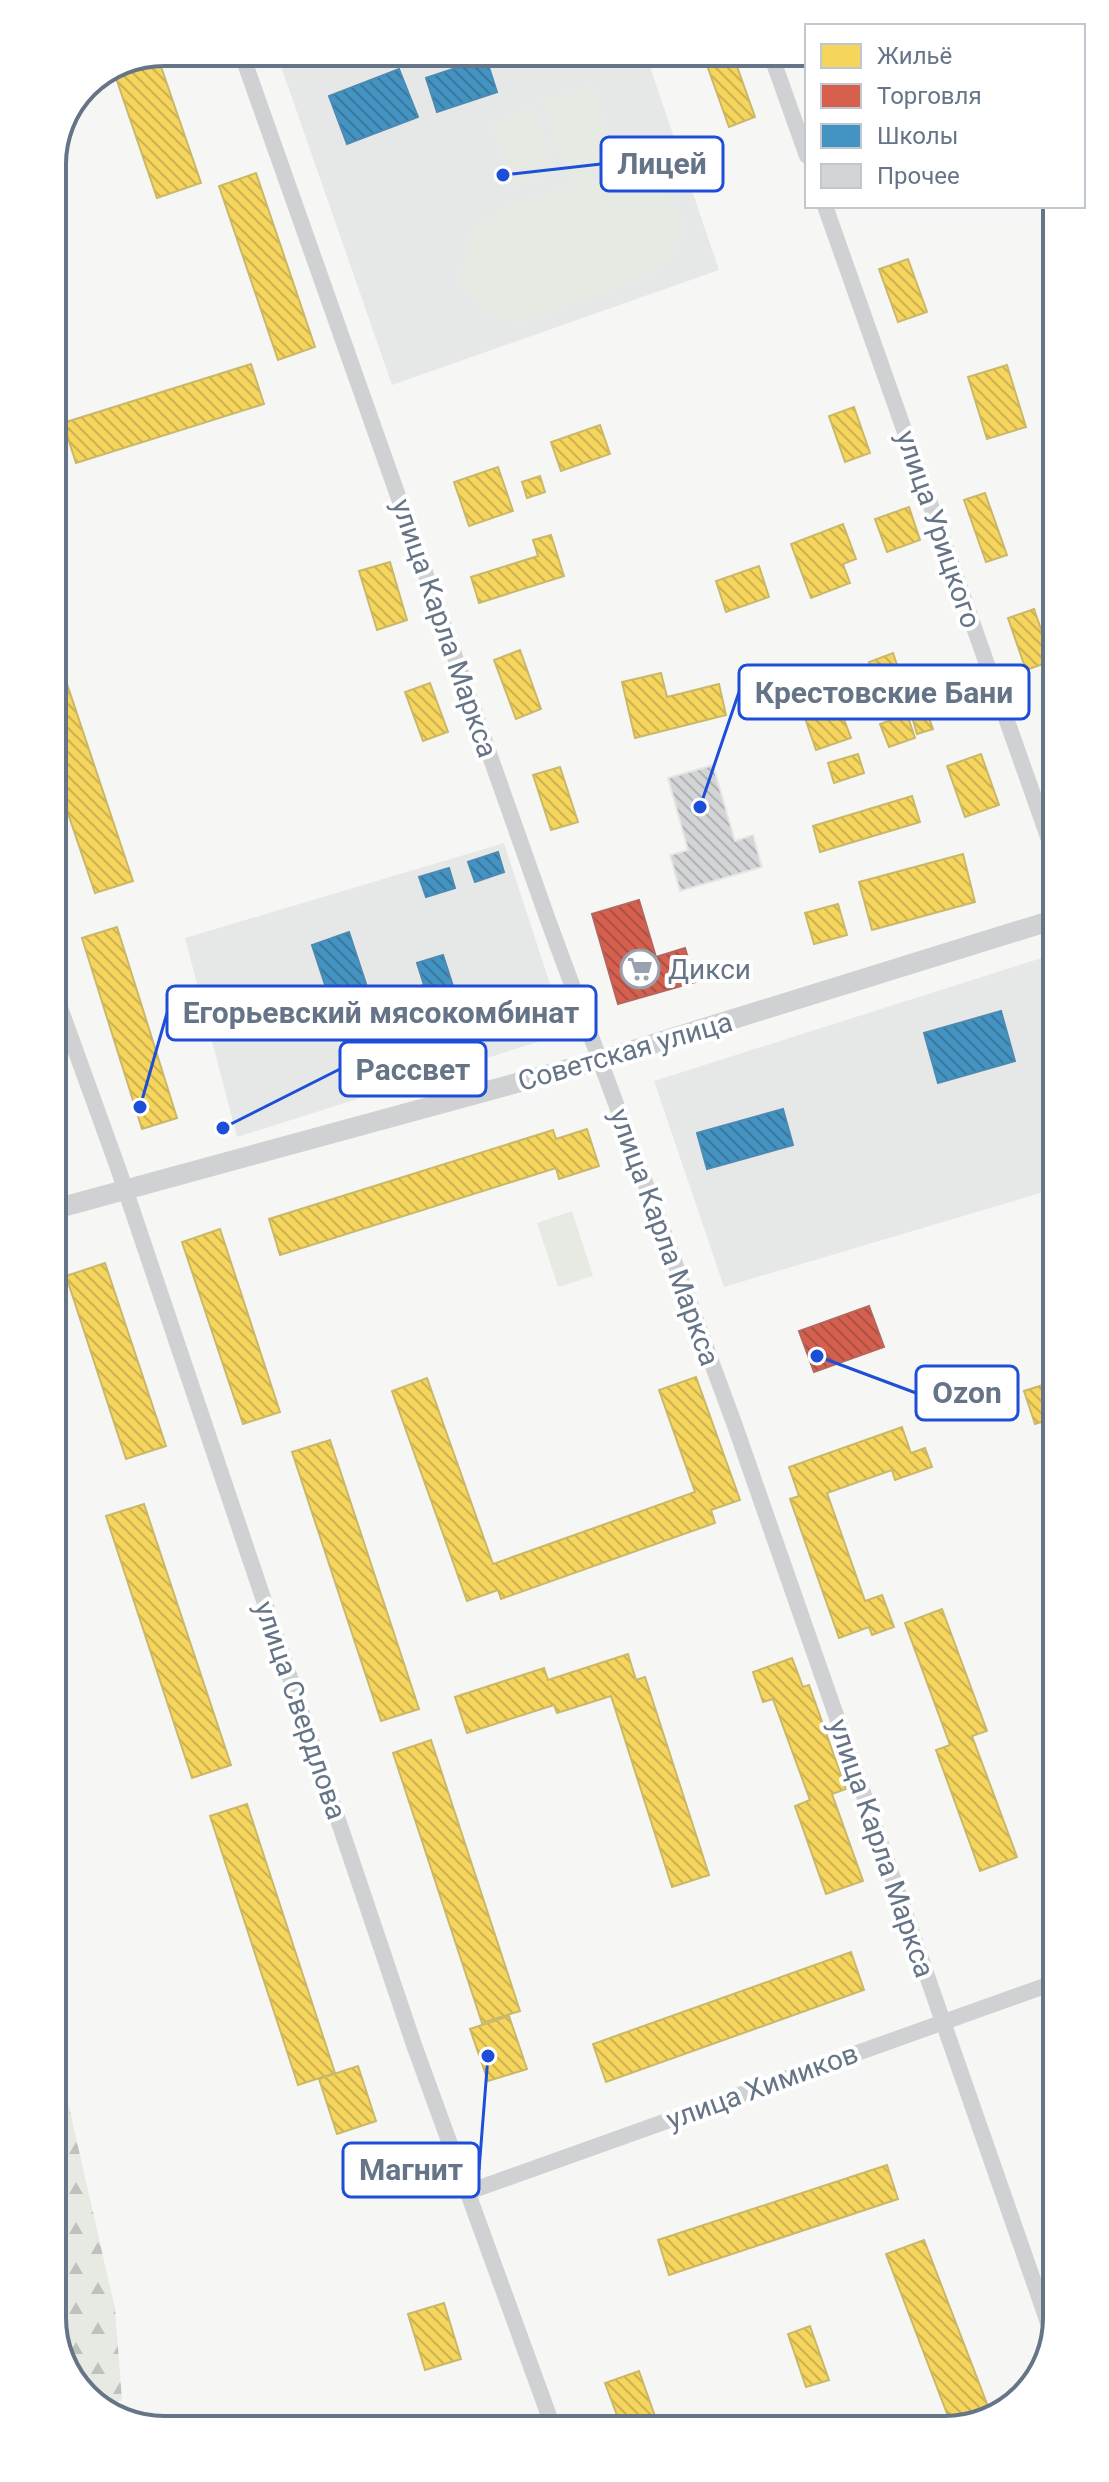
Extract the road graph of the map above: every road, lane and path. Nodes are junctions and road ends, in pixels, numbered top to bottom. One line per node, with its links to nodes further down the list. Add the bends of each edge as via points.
1 (246, 66): 8 (street, улица Карла Маркса)
2 (775, 66): 3 (street)
3 (805, 150)
4 (826, 208): 5 (street, улица Урицкого)
5 (1043, 823)
6 (1043, 923): 8 (street, Советская улица)
7 (66, 1024): 9 (street, улица Свердлова)
8 (601, 1060): 9 (street, Советская улица); 12 (street, улица Карла Маркса)
9 (125, 1189): 10 (street, Советская улица); 13 (street, улица Свердлова)
10 (66, 1206)
11 (1043, 1987): 12 (street, улица Химиков)
12 (943, 2022): 13 (street, улица Химиков); 14 (street, улица Карла Маркса)
13 (468, 2192): 15 (street, улица Свердлова)
14 (1043, 2308)
15 (549, 2416)

